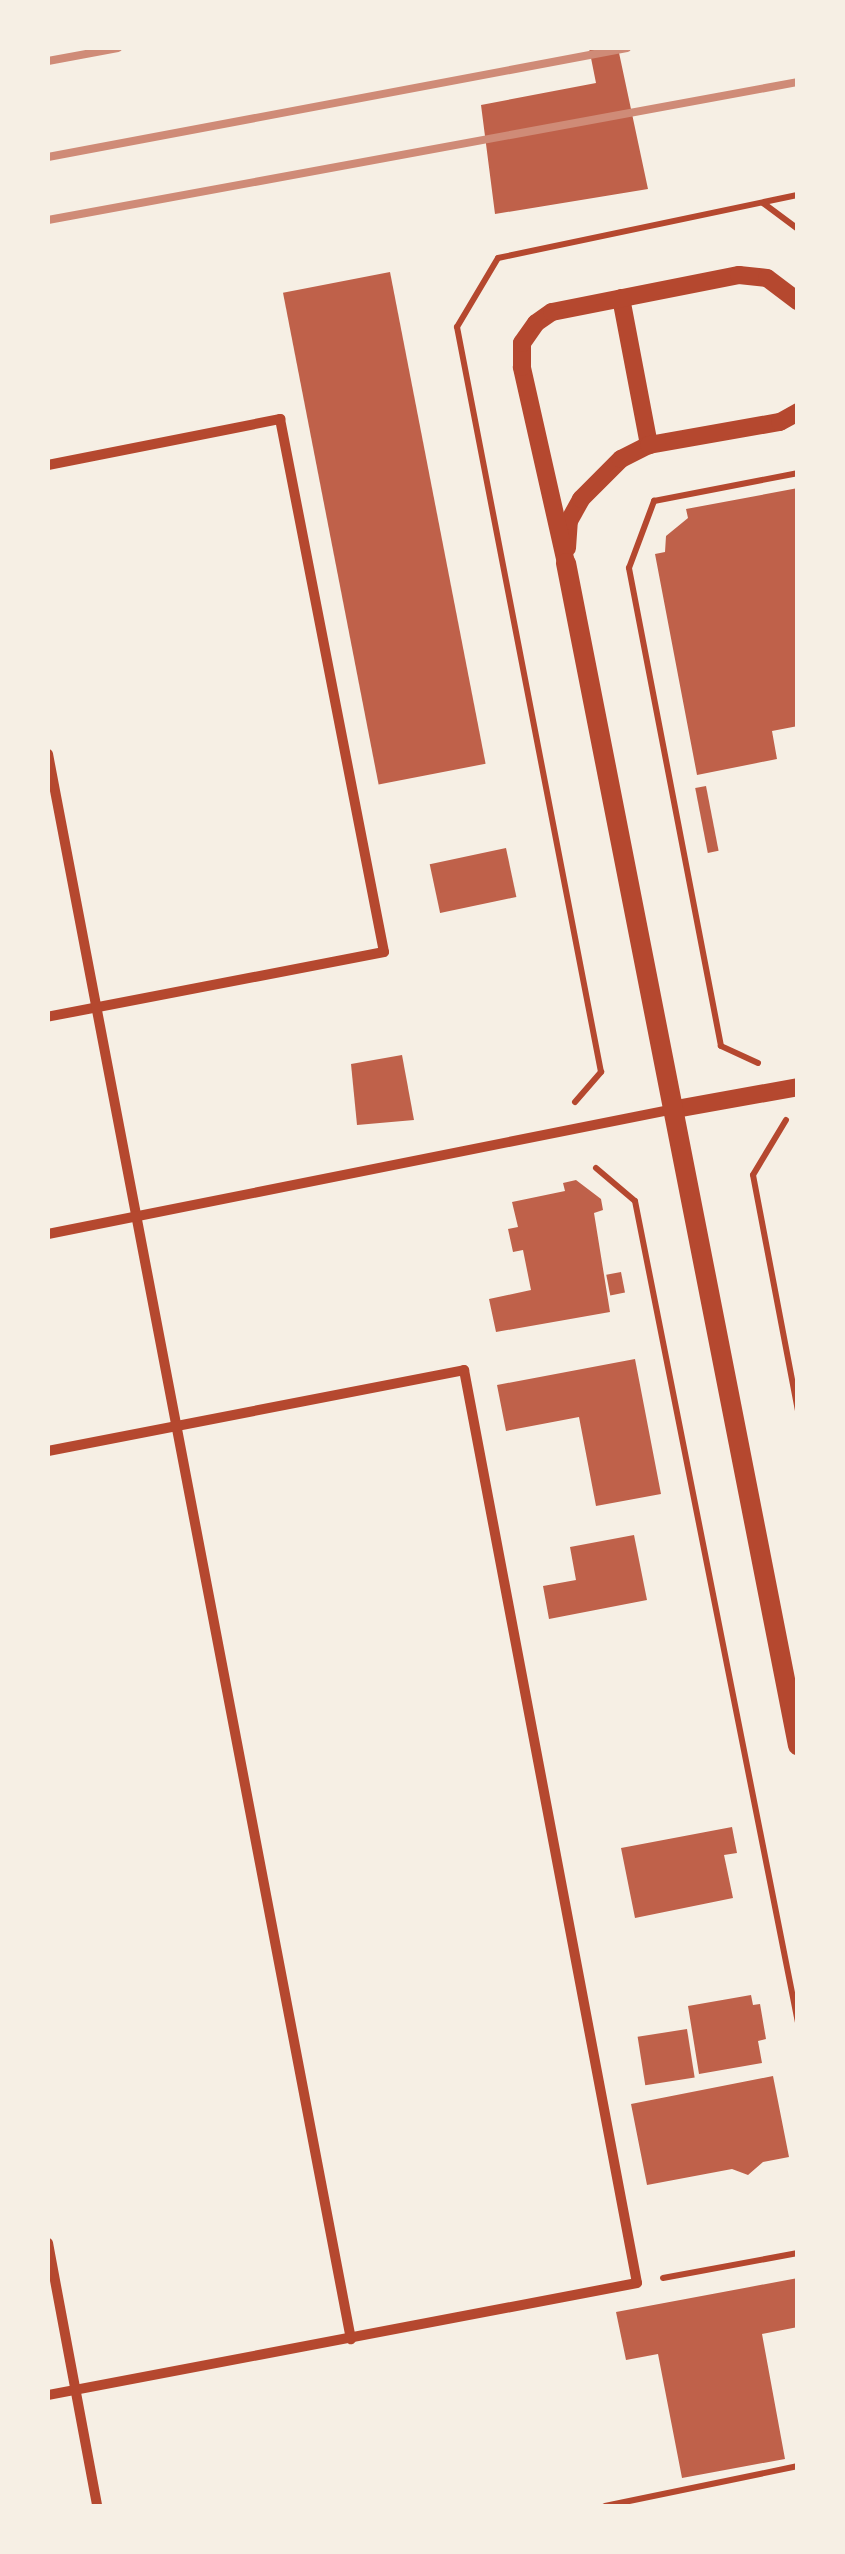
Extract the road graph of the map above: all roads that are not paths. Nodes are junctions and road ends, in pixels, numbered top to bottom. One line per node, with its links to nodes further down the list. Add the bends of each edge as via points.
1 (621, 298): 2 (street, via 739,275 767,278); 4 (street); 6 (street, via 552,312 522,343)
2 (798, 301)
3 (798, 412): 4 (street, via 780,422)
4 (649, 445): 6 (street, via 622,459 581,499 568,521)
5 (48, 466): 8 (street, via 280,419 384,952)
6 (566, 563): 11 (main road)
7 (48, 754): 8 (street)
8 (98, 1008): 9 (street); 12 (street)
9 (48, 1017)
10 (798, 1087): 11 (street)
11 (676, 1109): 12 (street); 16 (main road)
12 (137, 1216): 13 (street); 14 (street)
13 (48, 1234)
14 (176, 1427): 15 (street); 18 (street); 18 (street, via 464,1370 637,2283)
15 (48, 1452)
16 (798, 1745)
17 (48, 2244): 19 (street)
18 (351, 2339): 19 (street)
19 (76, 2389): 20 (street); 21 (street)
20 (48, 2395)
21 (96, 2506)

